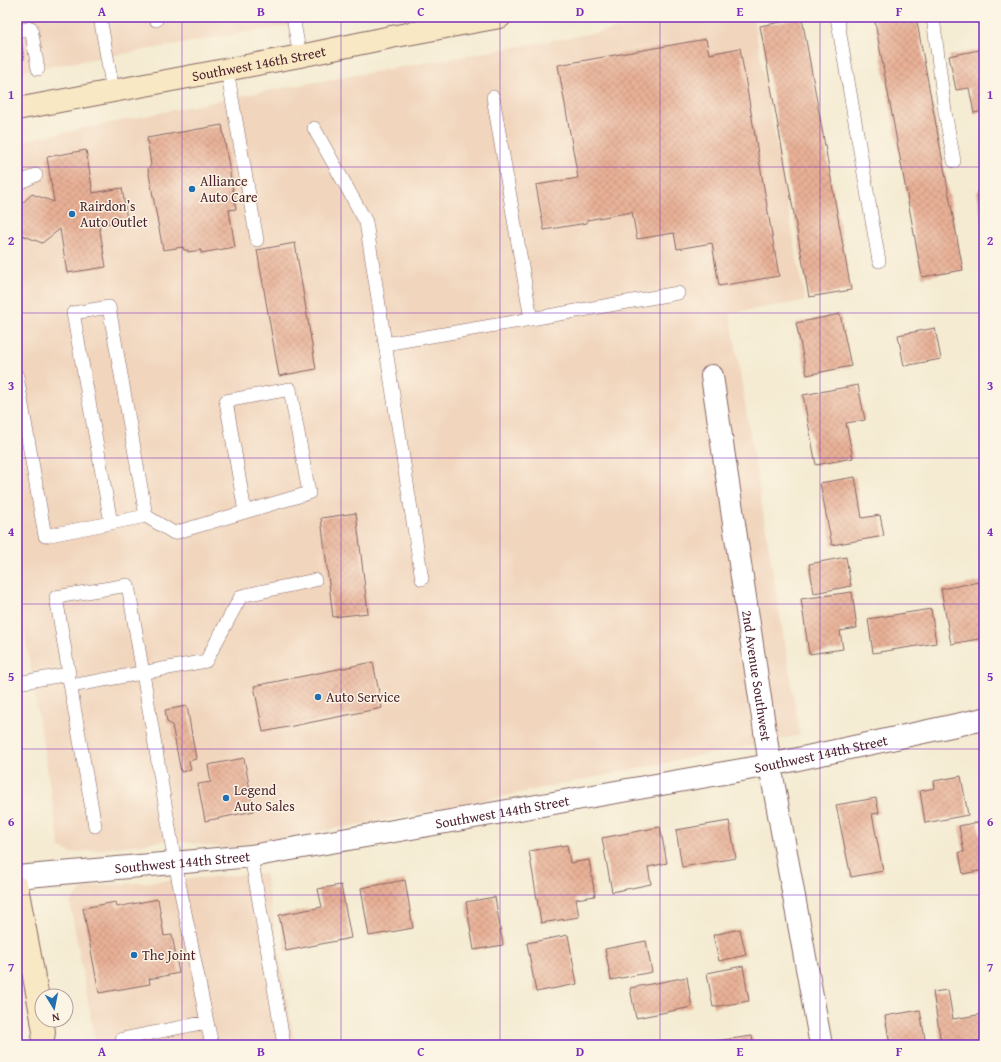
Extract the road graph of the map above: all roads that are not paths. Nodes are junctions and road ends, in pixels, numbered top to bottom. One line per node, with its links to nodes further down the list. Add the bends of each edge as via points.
1 (100, 17): 10 (lane)
2 (293, 17): 7 (lane)
3 (500, 17): 7 (street, Southwest 146th Street)
4 (837, 17): 18 (lane)
5 (932, 17): 14 (lane)
6 (17, 31): 8 (lane, via 30,28)
7 (300, 56): 9 (street, Southwest 146th Street)
8 (38, 69)
9 (227, 70): 10 (street, Southwest 146th Street); 17 (lane)
10 (113, 91): 12 (street, Southwest 146th Street)
11 (492, 97): 20 (lane)
12 (17, 109)
13 (314, 128): 21 (lane, via 366,222)
14 (954, 161)
15 (36, 175): 16 (lane)
16 (17, 184)
17 (257, 240)
18 (879, 261)
19 (678, 293): 20 (lane)
20 (531, 319): 21 (lane)
21 (385, 344): 27 (lane)
22 (17, 376): 26 (lane, via 45,536)
23 (712, 376): 33 (street, 2nd Avenue Southwest)
24 (245, 512): 24 (lane, via 309,493 290,388 226,401); 25 (lane, via 174,533)
25 (146, 516): 26 (lane); 26 (lane, via 109,307 74,313)
26 (111, 523)
27 (422, 579)
28 (315, 580): 29 (lane, via 241,596 206,661)
29 (143, 673): 30 (lane); 30 (lane, via 128,584 56,597); 36 (lane)
30 (70, 680): 31 (lane); 34 (lane)
31 (17, 683)
32 (984, 719): 33 (street, Southwest 144th Street)
33 (770, 765): 35 (street, Southwest 144th Street); 44 (street, 2nd Avenue Southwest)
34 (95, 826)
35 (251, 856): 36 (street, Southwest 144th Street); 43 (lane)
36 (174, 863): 37 (street, Southwest 144th Street); 39 (lane)
37 (17, 877)
38 (17, 887): 40 (street)
39 (207, 1022): 41 (lane, via 122,1039); 42 (lane)
40 (45, 1032)
41 (123, 1045)
42 (212, 1045)
43 (284, 1045)
44 (821, 1045)

